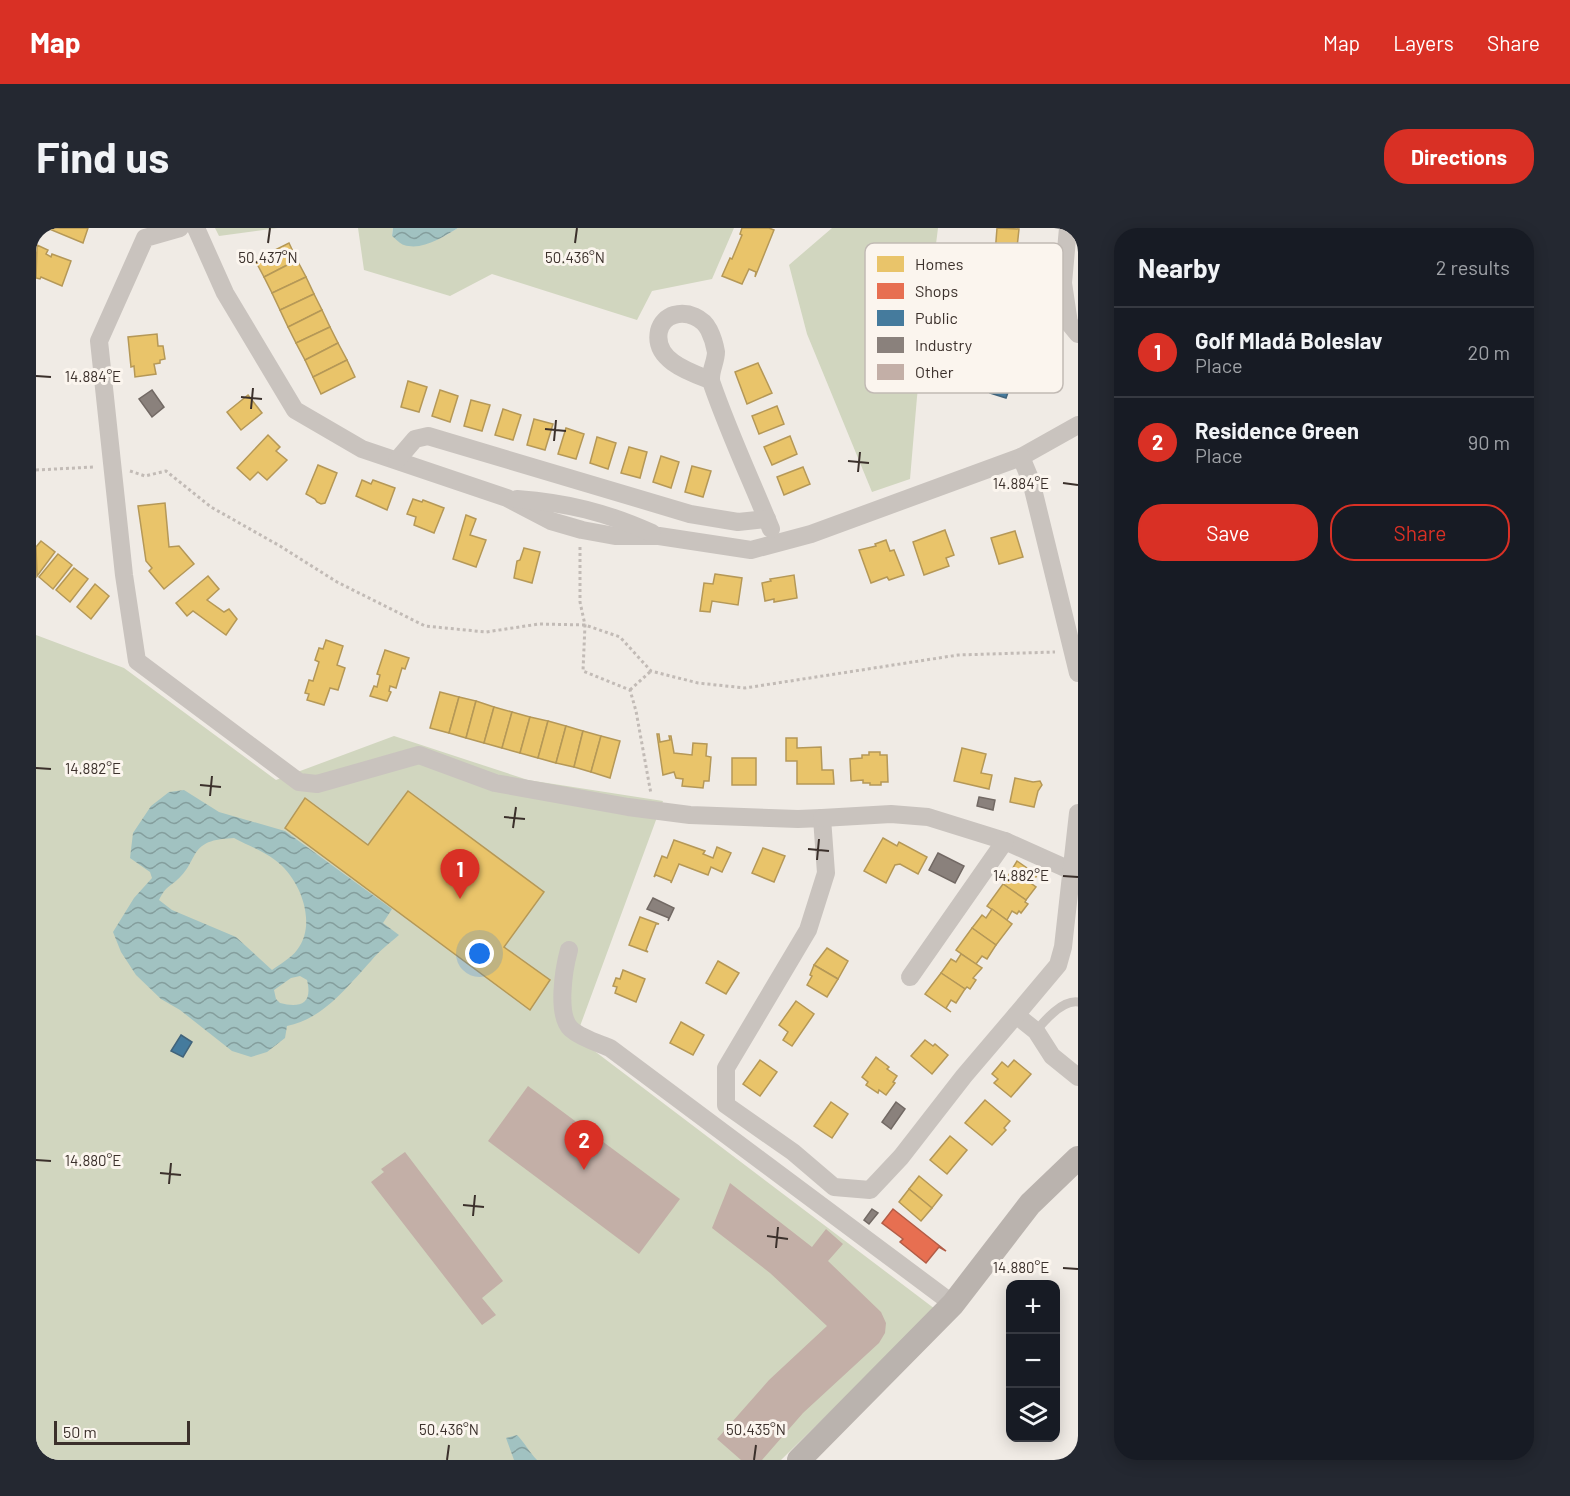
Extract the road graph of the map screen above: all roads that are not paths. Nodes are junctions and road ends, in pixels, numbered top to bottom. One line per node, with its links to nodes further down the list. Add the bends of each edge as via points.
1 (180, 228): 15 (street, via 145,238 99,341 137,661 299,782 317,784 419,755 495,783 654,810)
2 (196, 228): 8 (street, via 225,293 295,410 362,449)
3 (1068, 228): 4 (street, via 1063,283 1069,324)
4 (1078, 334)
5 (710, 380): 10 (street)
6 (1078, 425): 7 (street)
7 (1021, 457): 12 (street); 13 (street, via 1031,481)
8 (397, 460): 9 (street); 10 (street, via 415,439 428,436 690,514 738,522)
9 (507, 498): 11 (street, via 586,509 619,518); 11 (street, via 551,521 582,530)
10 (767, 519): 12 (street)
11 (659, 537): 12 (street, via 752,549)
12 (777, 544)
13 (1078, 673)
14 (1078, 813): 17 (street)
15 (822, 818): 16 (street, via 891,814 928,817); 21 (street, via 826,873 808,930 726,1068 726,1105 793,1152 834,1187 870,1190)
16 (1005, 841): 17 (street); 19 (street)
17 (1072, 871): 21 (street, via 1058,965)
18 (569, 950): 25 (street, via 563,1009 569,1027 610,1048)
19 (910, 977)
20 (1078, 1002): 22 (lane, via 1073,1001 1048,1016)
21 (1016, 1015): 22 (street)
22 (1036, 1032): 23 (street, via 1052,1056)
23 (1078, 1077)
24 (1078, 1158): 25 (street, via 1030,1204)
25 (953, 1304): 26 (street)
26 (799, 1460)

